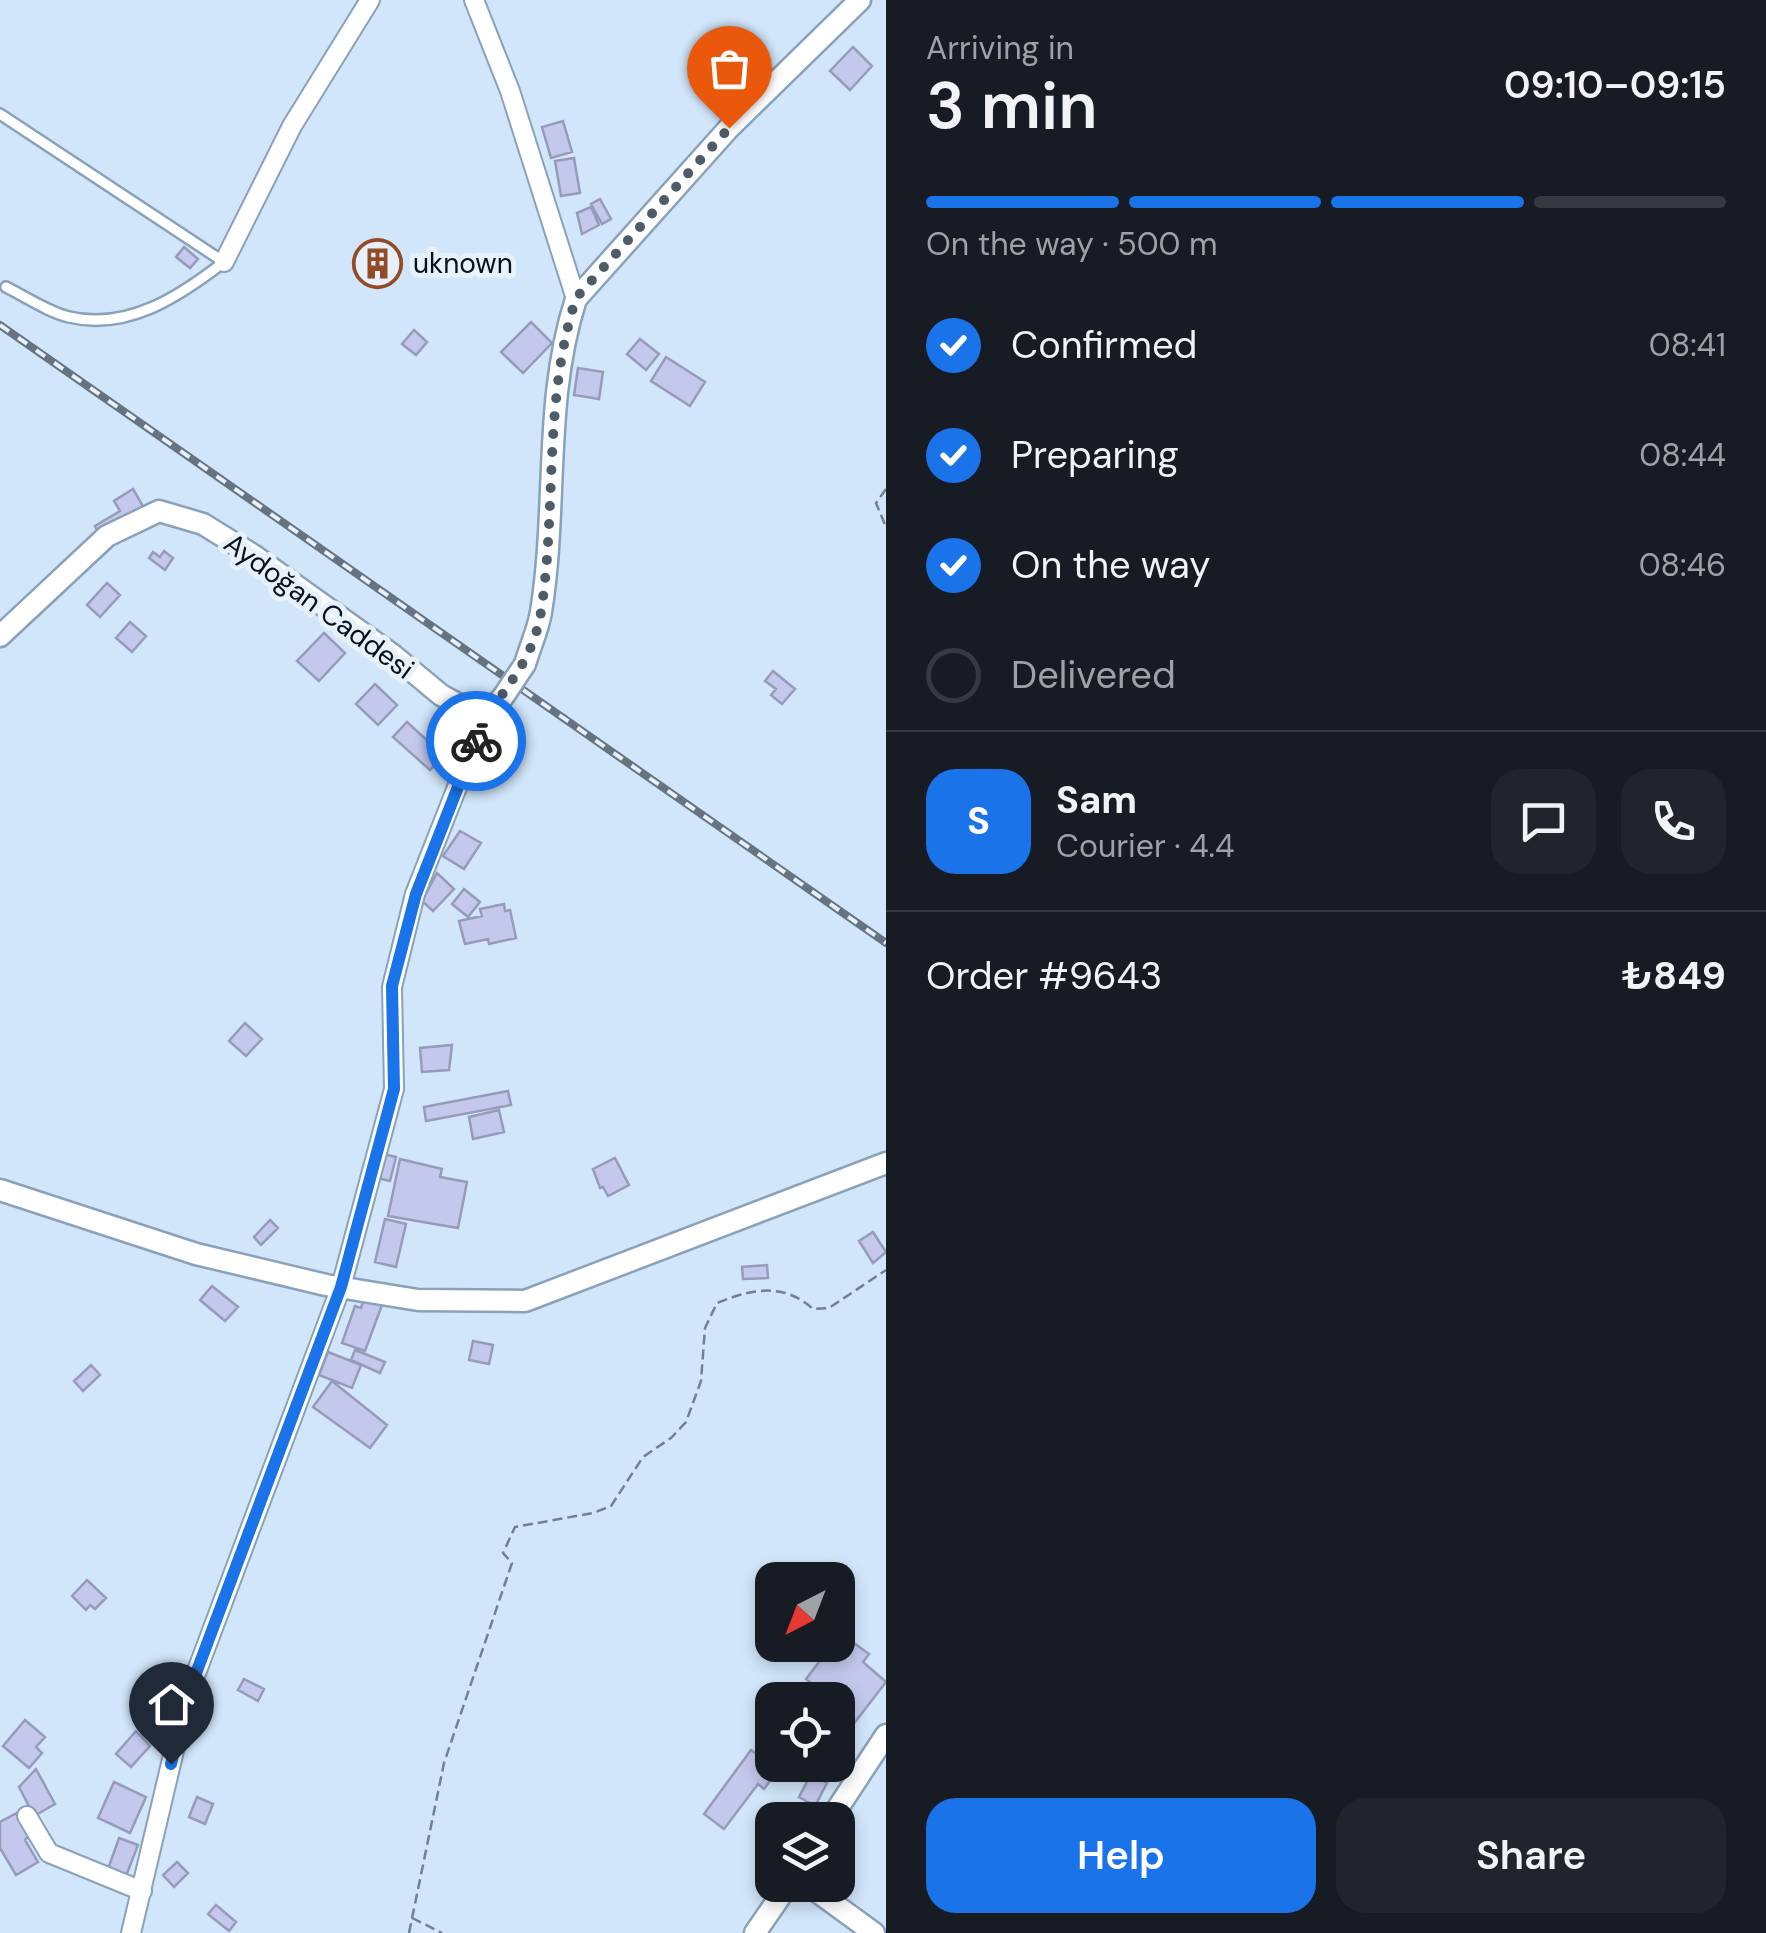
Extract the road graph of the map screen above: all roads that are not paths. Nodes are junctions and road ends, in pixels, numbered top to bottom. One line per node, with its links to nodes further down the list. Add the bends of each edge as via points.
1 (370, 0): 5 (street, via 292,126)
2 (474, 0): 7 (street)
3 (860, 0): 7 (street, via 729,128)
4 (0, 114): 5 (lane)
5 (224, 262): 6 (lane, via 181,295 118,320 68,317)
6 (6, 288)
7 (576, 298): 9 (street, bridge, via 554,393 540,614 525,664)
8 (0, 636): 9 (street, Aydoğan Caddesi, via 107,536 160,511 203,524 253,555 441,695)
9 (484, 719): 12 (street, via 416,894 392,986 394,1089)
10 (886, 1164): 12 (street, via 525,1301 418,1300)
11 (0, 1190): 12 (street, via 196,1254)
12 (341, 1287): 16 (street, via 186,1700)
13 (886, 1735): 14 (street)
14 (842, 1802)
15 (27, 1816): 16 (street, via 48,1853)
16 (142, 1891): 19 (street)
17 (777, 1902): 20 (street)
18 (831, 1902): 21 (street)
19 (132, 1933)
20 (756, 1933)
21 (874, 1933)

